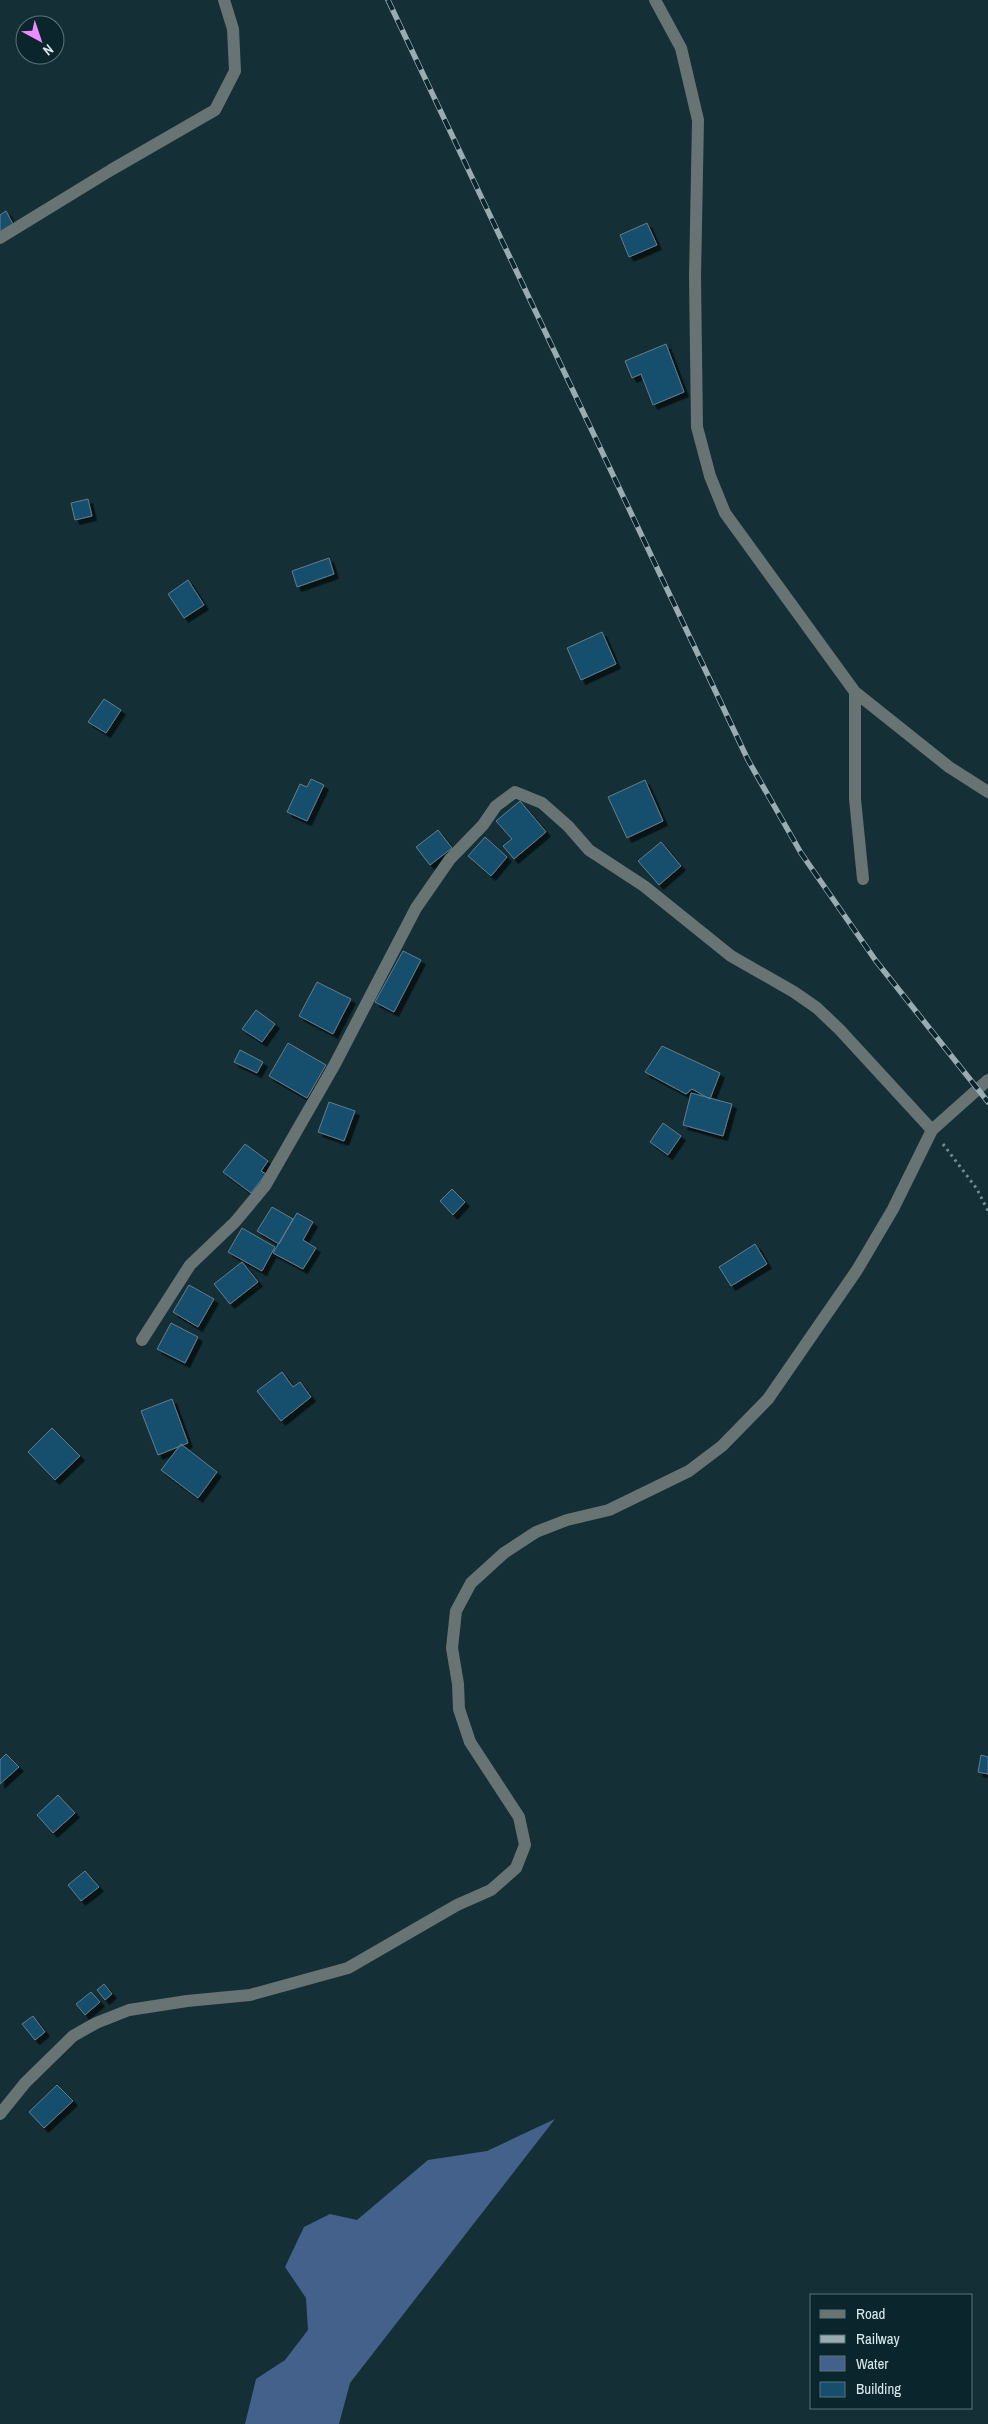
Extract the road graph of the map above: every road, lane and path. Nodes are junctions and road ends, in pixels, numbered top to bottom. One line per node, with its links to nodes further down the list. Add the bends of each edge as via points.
1 (224, 0): 3 (street, via 233,29 235,71 215,110)
2 (655, 0): 4 (street, via 681,48 698,120 697,426 710,476 725,513)
3 (0, 238)
4 (855, 692): 5 (street, via 949,767); 6 (street, via 855,799)
5 (988, 792)
6 (863, 879)
7 (988, 1080): 8 (street)
8 (932, 1130): 9 (path, via 977,1189); 10 (street, via 817,1008 731,956 644,886 589,850 542,803 514,792 496,806 483,825 450,859 416,908 335,1064 265,1186 235,1222 190,1265); 11 (street, via 893,1210 857,1270 768,1399 722,1446 689,1471 609,1510 567,1520 536,1532 504,1553 471,1583 456,1612 452,1648 459,1709 470,1742 519,1817 525,1845 516,1868 491,1890 457,1905 348,1968 250,1995 129,2010 96,2023 73,2036 25,2083)
9 (988, 1211)
10 (142, 1340)
11 (0, 2114)

